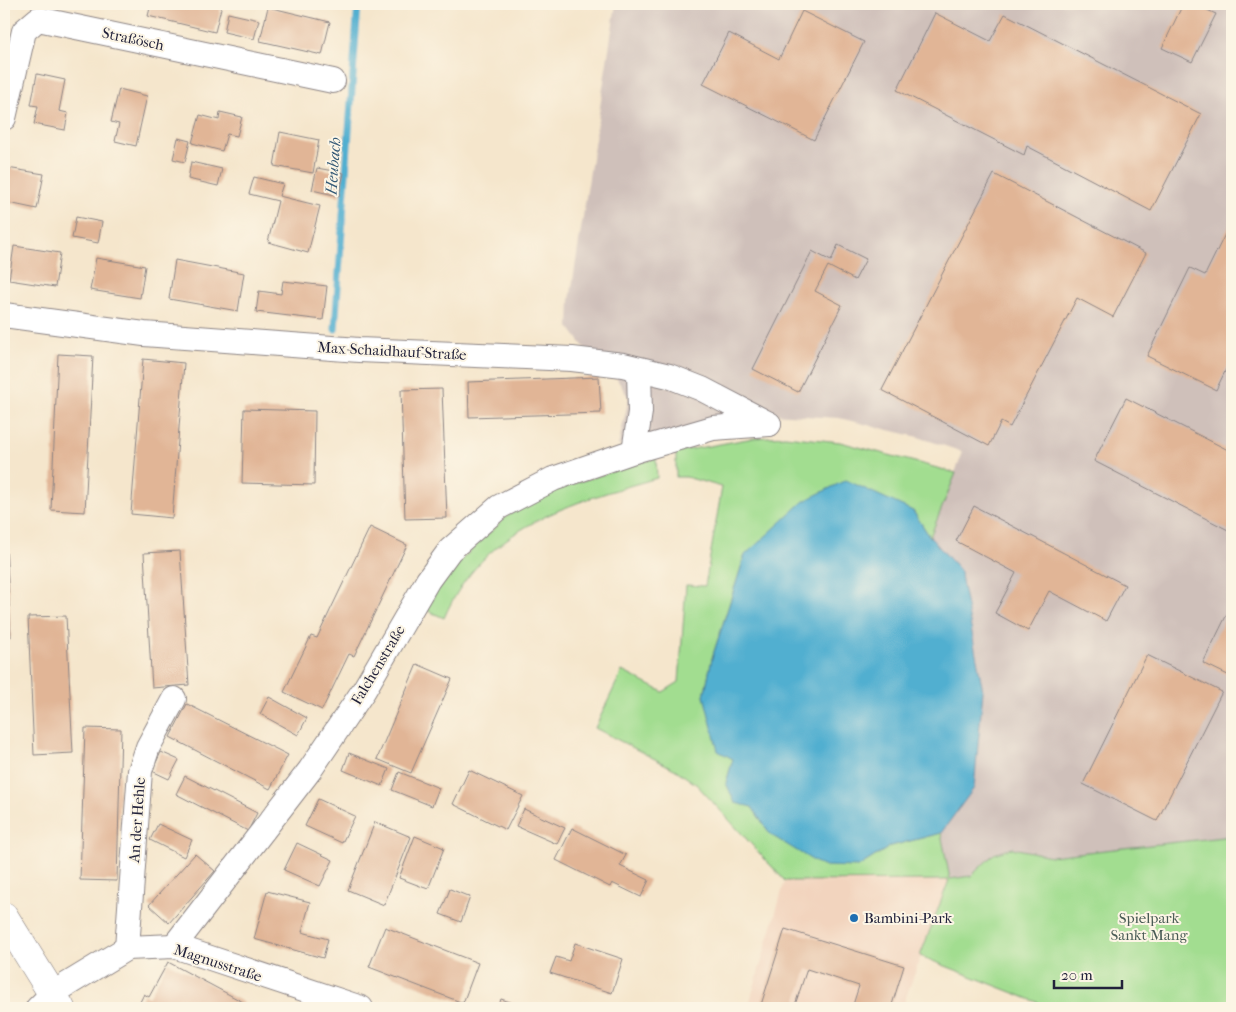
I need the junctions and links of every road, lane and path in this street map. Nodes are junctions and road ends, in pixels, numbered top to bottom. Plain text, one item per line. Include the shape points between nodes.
1 (333, 81) dead end
2 (4, 118) edge
3 (4, 315) edge
4 (639, 370) junction
5 (769, 424) joint
6 (634, 451) junction
7 (174, 699) dead end
8 (4, 916) edge
9 (174, 946) junction
10 (127, 948) junction
11 (51, 1003) edge
12 (361, 1008) edge

1 - 2 street, Straßösch via 38,19 24,31
3 - 4 street, Max-Schaidhauf-Straße via 144,334 359,350 572,359
4 - 5 street, Max-Schaidhauf-Straße via 669,376 702,389
4 - 6 street via 640,412
5 - 6 street, Falchenstraße via 713,428
6 - 9 street, Falchenstraße via 553,479 499,507 450,550 428,580 364,690 310,770
7 - 10 street, An der Hehle via 148,747 140,771
8 - 11 main road
9 - 10 street, Magnusstraße
9 - 12 street, Magnusstraße
10 - 11 street, Magnusstraße

